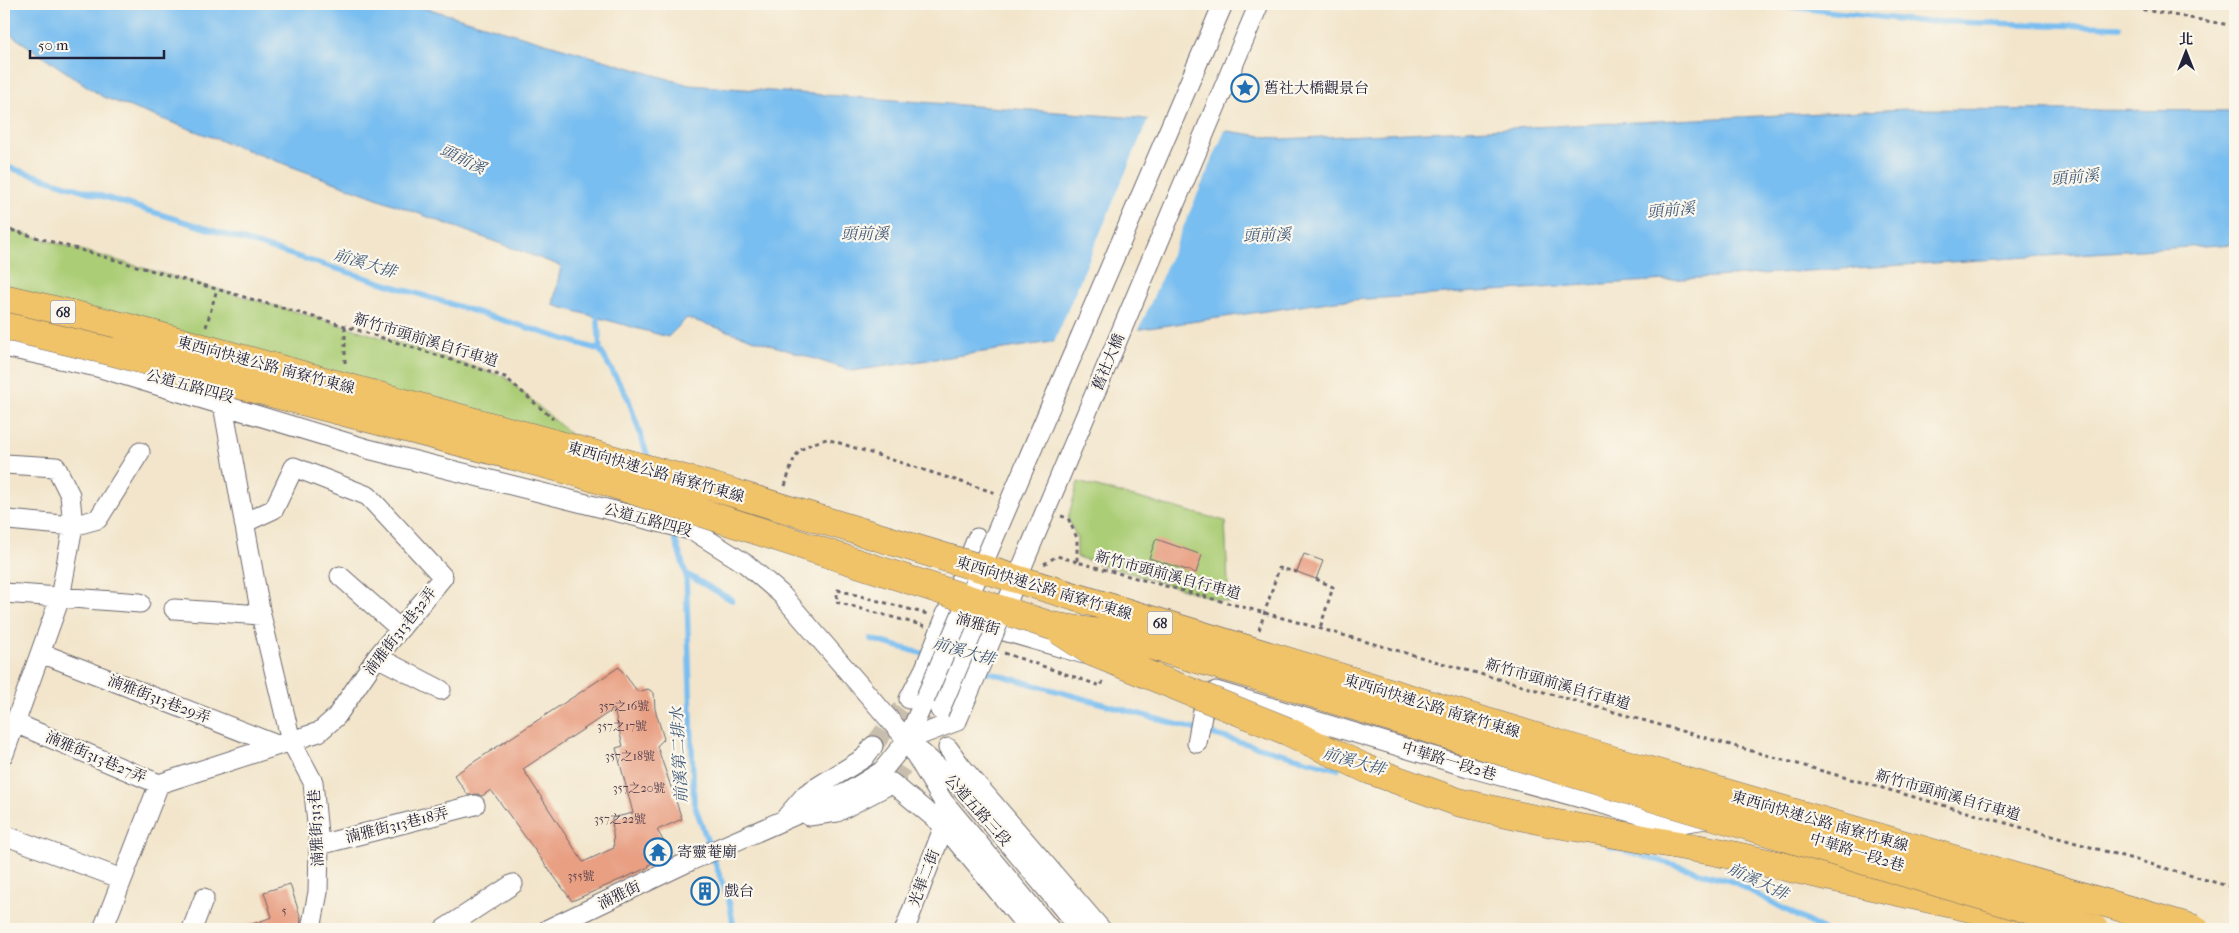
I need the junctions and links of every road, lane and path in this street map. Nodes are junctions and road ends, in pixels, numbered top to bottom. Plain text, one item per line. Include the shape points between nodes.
1 (1223, 4) edge
2 (1259, 4) edge
3 (2111, 4) edge
4 (2235, 26) edge
5 (4, 228) edge
6 (10, 230) junction
7 (4, 255) edge
8 (217, 289) junction
9 (4, 298) edge
10 (4, 326) edge
11 (345, 326) junction
12 (205, 332) dead end
13 (4, 340) edge
14 (4, 348) edge
15 (345, 373) dead end
16 (224, 400) junction
17 (556, 421) dead end
18 (140, 452) dead end
19 (4, 464) edge
20 (782, 494) dead end
21 (999, 494) dead end
22 (1059, 516) dead end
23 (8, 520) dead end
24 (244, 523) junction
25 (72, 526) junction
26 (977, 538) dead end
27 (1297, 572) dead end
28 (340, 576) dead end
29 (1316, 579) dead end
30 (4, 593) edge
31 (60, 598) junction
32 (140, 603) dead end
33 (174, 609) dead end
34 (1265, 613) junction
35 (937, 614) junction
36 (261, 615) junction
37 (978, 623) junction
38 (1052, 626) junction
39 (928, 627) dead end
40 (1320, 628) junction
41 (400, 629) junction
42 (1011, 633) joint
43 (41, 653) junction
44 (377, 657) junction
45 (1154, 673) junction
46 (441, 690) dead end
47 (917, 699) junction
48 (1262, 703) junction
49 (1204, 705) junction
50 (940, 710) tunnel mouth
51 (15, 723) junction
52 (907, 740) junction
53 (1197, 742) dead end
54 (284, 743) junction
55 (874, 746) tunnel mouth
56 (948, 748) dead end
57 (4, 754) edge
58 (159, 784) junction
59 (475, 805) dead end
60 (783, 820) junction
61 (944, 826) junction
62 (4, 835) edge
63 (319, 845) junction
64 (122, 880) junction
65 (513, 884) dead end
66 (2235, 888) edge
67 (1983, 890) junction
68 (204, 898) dead end
69 (2007, 916) junction
70 (569, 925) edge
71 (103, 929) edge
72 (192, 929) edge
73 (312, 929) edge
74 (444, 929) edge
75 (548, 929) edge
76 (905, 929) edge
77 (1029, 929) edge
78 (1050, 929) edge
79 (1080, 929) edge
80 (1101, 929) edge
81 (2055, 929) edge
82 (2080, 929) edge
83 (2094, 929) edge
84 (2195, 929) edge

1 - 47 street, bridge
2 - 52 street, 舊社大橋, bridge via 957,721
3 - 4 path
5 - 6 path, 新竹市頭前溪自行車道
6 - 7 path
6 - 8 path, 新竹市頭前溪自行車道
8 - 11 path, 新竹市頭前溪自行車道
8 - 12 path
9 - 84 highway, 東西向快速公路 南寮竹東線 / 68, bridge via 122,326 714,487 1592,754
10 - 38 highway, 東西向快速公路 南寮竹東線 / 68, bridge via 579,472
11 - 15 path
11 - 17 path, 新竹市頭前溪自行車道 via 505,377
13 - 16 street, 公道五路四段 via 101,362
14 - 16 street, 公道五路四段 via 97,367
16 - 24 street, 湳雅街313巷
16 - 52 street, 公道五路四段 via 350,432 368,449 694,531 746,564 781,594
18 - 25 street via 98,519
19 - 25 street via 56,468 70,495
20 - 21 path via 794,457 806,444 827,439
22 - 34 path, 新竹市頭前溪自行車道 via 1068,518 1077,538 1077,562
23 - 25 street
24 - 36 street, 湳雅街313巷
24 - 41 street, 湳雅街313巷32弄 via 274,509 294,467 368,496 443,576
25 - 31 street
26 - 35 street
27 - 34 path via 1279,568
28 - 41 street
29 - 40 path via 1333,587
30 - 31 street
31 - 32 street
31 - 43 street
33 - 36 street
34 - 40 path, 新竹市頭前溪自行車道
35 - 37 street, 湳雅街
35 - 39 path via 838,590 836,602
35 - 47 street
36 - 54 street, 湳雅街313巷
37 - 42 street, 湳雅街
37 - 50 street
38 - 69 highway, bridge via 1092,652 1287,731 1367,769 1458,802 1552,823 1718,852
38 - 83 highway, 東西向快速公路 南寮竹東線 / 68, bridge via 1114,635 1253,675
40 - 66 path, 新竹市頭前溪自行車道
41 - 44 street, 湳雅街313巷32弄
42 - 45 street, 中華路一段2巷
43 - 51 street
43 - 54 street, 湳雅街313巷29弄
44 - 46 street
44 - 54 street, 湳雅街313巷32弄 via 336,717 319,732
45 - 48 street, 中華路一段2巷
45 - 49 street, 中華路一段2巷
47 - 52 street
48 - 49 street, 中華路一段2巷
48 - 67 street, 中華路一段2巷 via 1468,767 1675,824 1731,815
49 - 53 street
51 - 57 street
51 - 58 street, 湳雅街313巷27弄
52 - 60 street via 882,771 848,792
52 - 78 street, 公道五路三段 via 943,801
52 - 79 street, 公道五路三段 via 962,788
54 - 58 street, 湳雅街313巷27弄
54 - 63 street, 湳雅街313巷 via 313,782
55 - 60 street via 864,758 806,794
56 - 80 street, 公道五路三段
58 - 64 street
59 - 63 street, 湳雅街313巷18弄
60 - 61 street via 837,812 892,783
60 - 70 street, 湳雅街 via 690,861
61 - 76 street, 光華二街
61 - 77 street
62 - 64 street
63 - 73 street, 湳雅街313巷 via 318,892
64 - 71 street
65 - 74 street
67 - 69 street
67 - 82 street, 中華路一段2巷 via 2062,913
68 - 72 street
69 - 81 street
70 - 75 street, 湳雅街

